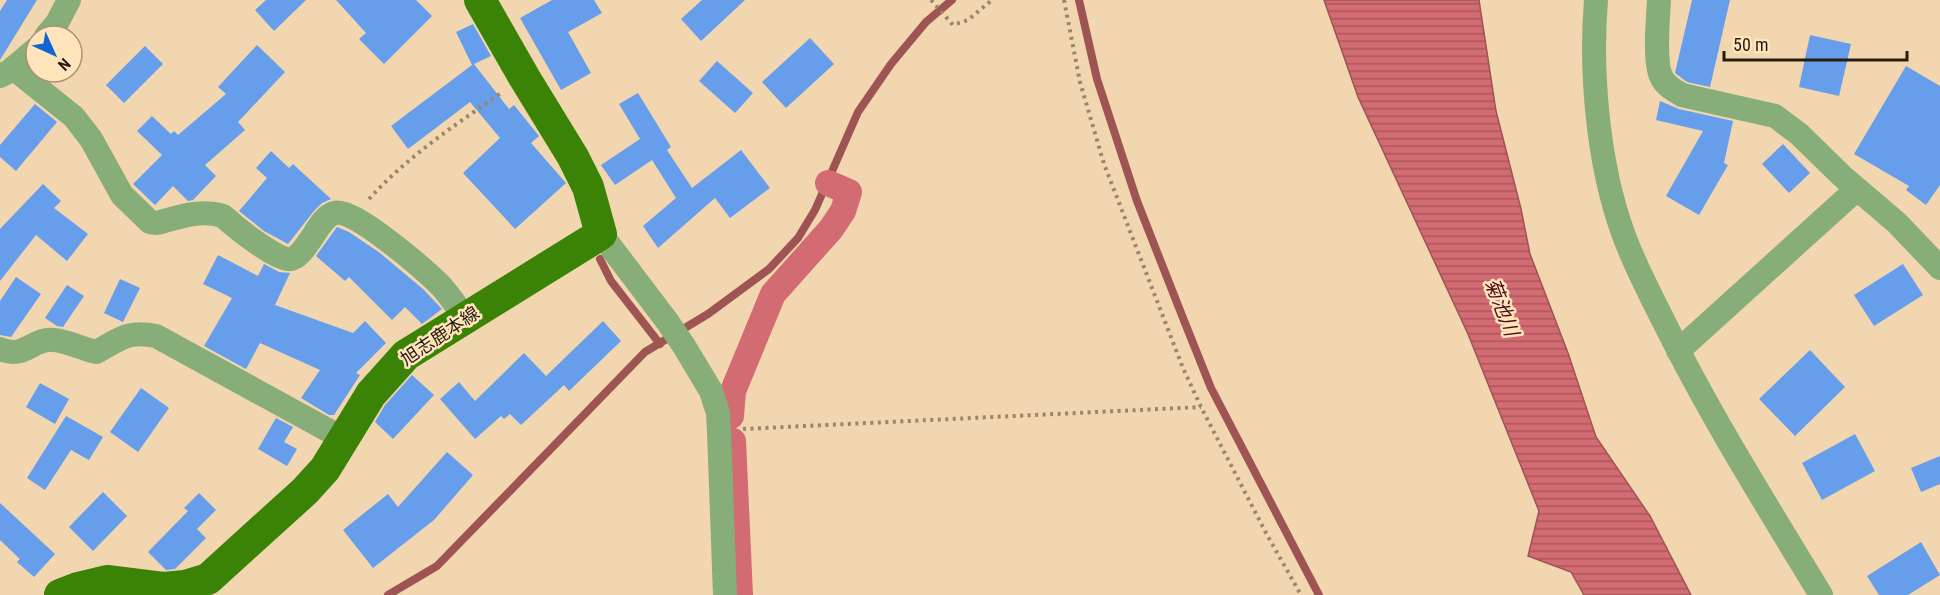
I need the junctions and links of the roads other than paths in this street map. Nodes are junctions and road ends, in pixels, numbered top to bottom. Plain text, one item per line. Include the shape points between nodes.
1 (69, 0) edge
2 (480, 0) edge
3 (1596, 0) edge
4 (1659, 0) edge
5 (56, 24) edge
6 (24, 58) edge
7 (6, 72) edge
8 (1857, 189) junction
9 (601, 234) junction
10 (1940, 268) edge
11 (466, 319) junction
12 (0, 349) edge
13 (1678, 351) junction
14 (344, 439) junction
15 (60, 595) edge
16 (725, 595) edge
17 (1821, 595) edge

1 - 5 street
2 - 9 main road via 573,157 588,187
3 - 13 street via 1596,100 1611,192 1623,232
4 - 8 street via 1658,62 1661,77 1670,88 1682,95 1774,116
6 - 7 street
7 - 11 street via 74,117 122,195 150,222 215,213 288,260 295,258 322,222 342,211 406,255 440,286
8 - 10 street
8 - 13 street
9 - 11 main road, 旭志鹿本線
9 - 16 street via 667,321 711,391 718,413
11 - 14 main road, 旭志鹿本線 via 406,355 370,394
12 - 14 street via 18,352 51,339 96,352 120,337 137,333 156,336
13 - 17 street
14 - 15 main road, 旭志鹿本線 via 305,491 208,579 163,588 107,581

